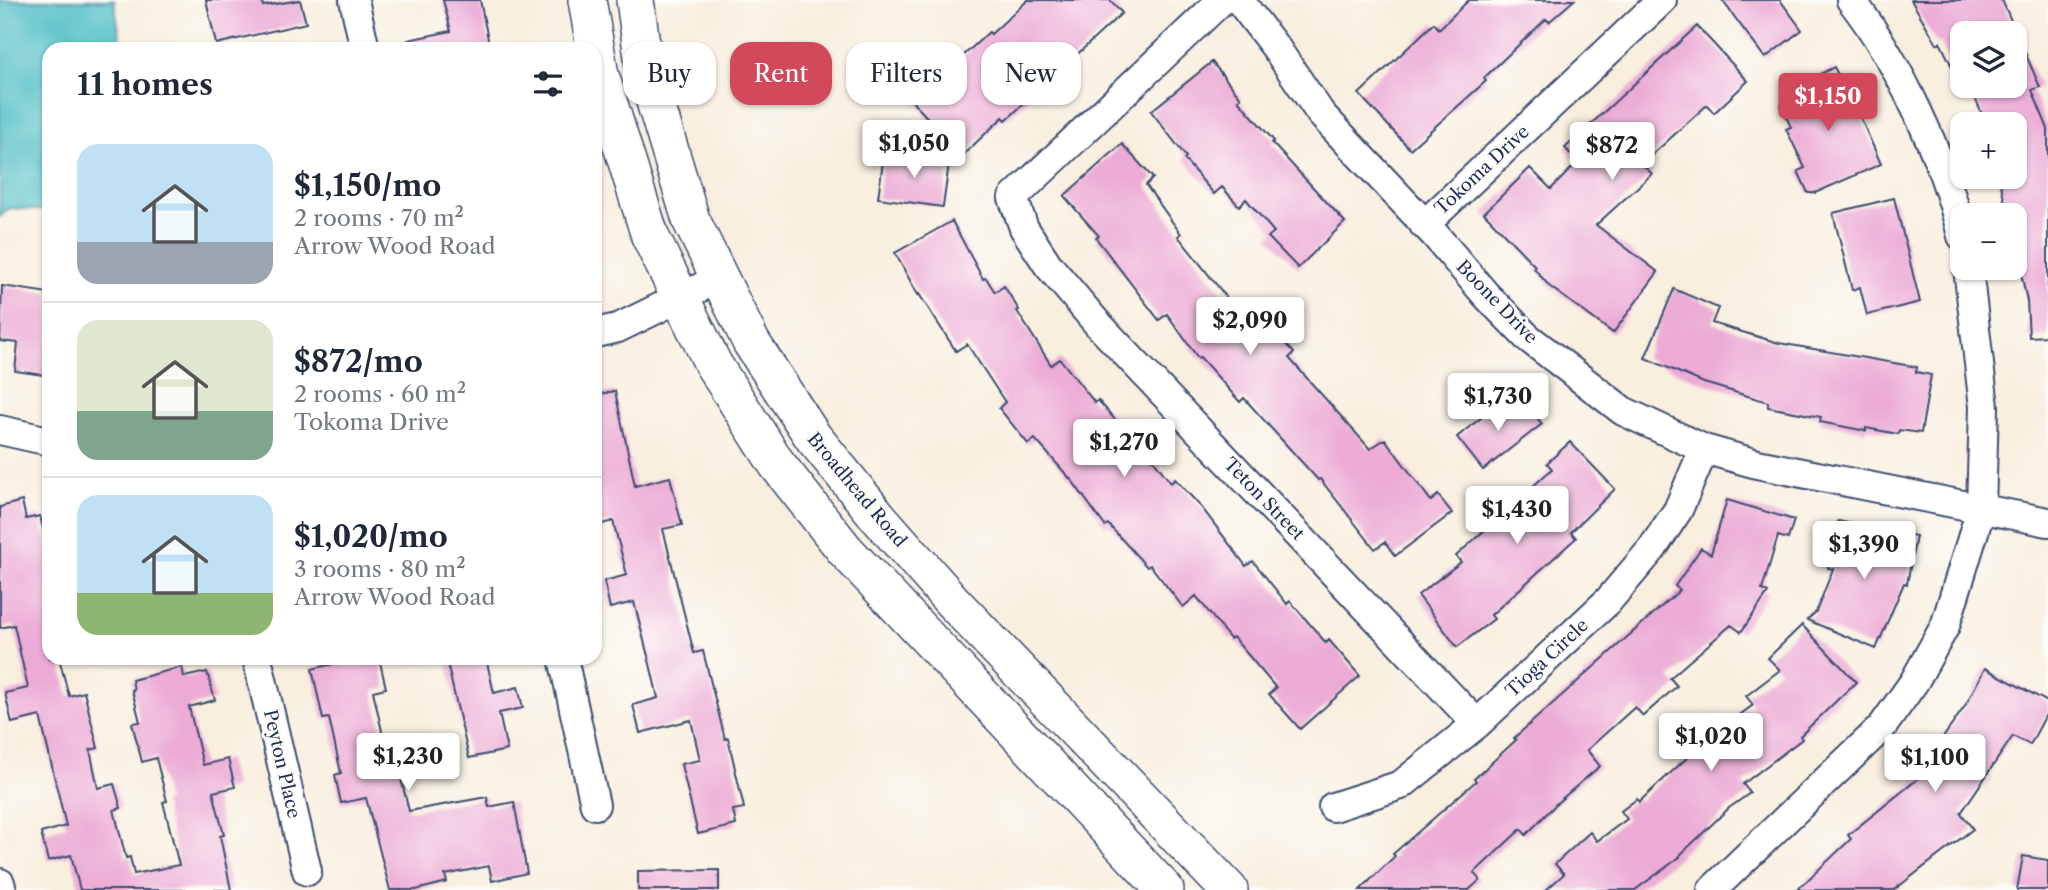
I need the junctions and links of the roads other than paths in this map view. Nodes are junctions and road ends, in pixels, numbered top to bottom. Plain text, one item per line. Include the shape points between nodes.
1 (354, 0) edge
2 (587, 0) edge
3 (635, 0) edge
4 (1222, 0) edge
5 (1239, 0) edge
6 (1662, 0) edge
7 (1851, 0) edge
8 (363, 42) edge
9 (595, 42) edge
10 (602, 78) edge
11 (1954, 203) edge
12 (1424, 225) junction
13 (720, 278) junction
14 (1969, 280) edge
15 (680, 297) junction
16 (602, 331) edge
17 (0, 430) edge
18 (42, 439) edge
19 (1704, 449) junction
20 (1980, 509) junction
21 (2048, 522) edge
22 (259, 665) edge
23 (565, 665) edge
24 (1477, 724) junction
25 (595, 806) dead end
26 (1333, 807) dead end
27 (307, 871) dead end
28 (0, 883) edge
29 (2, 890) edge
30 (1166, 890) edge
31 (1228, 890) edge
32 (1712, 890) edge

1 - 8 street
2 - 9 street
3 - 13 street, Broadhead Road via 643,65 691,220
4 - 24 street, Teton Street via 1013,198 1024,229 1048,265 1097,323
5 - 12 street, Boone Drive via 1321,114
6 - 12 street, Tokoma Drive
7 - 11 street via 1887,52
10 - 15 street via 650,236
12 - 19 street, Boone Drive via 1536,344 1623,411
13 - 15 street
13 - 31 street, Broadhead Road via 751,342 813,437 879,518 952,601
14 - 20 street via 1984,407
15 - 16 street
15 - 30 street via 713,364 777,464 845,550
17 - 18 street
19 - 20 street, Boone Drive
19 - 24 street, Tioga Circle via 1678,510 1652,549 1608,601
20 - 21 street, Boone Drive
20 - 32 street via 1945,626 1914,682 1882,727
22 - 27 street, Peyton Place
23 - 25 street
24 - 26 street, Tioga Circle via 1401,785
28 - 29 street

